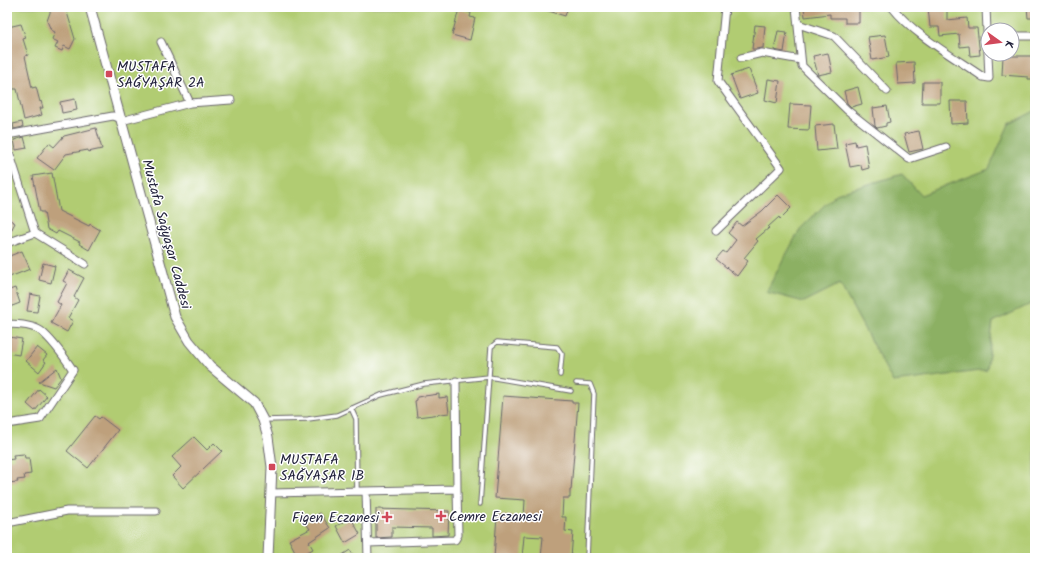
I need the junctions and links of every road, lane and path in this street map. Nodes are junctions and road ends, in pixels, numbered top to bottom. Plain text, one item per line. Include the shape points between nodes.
1 (90, 7) edge
2 (725, 7) edge
3 (796, 7) edge
4 (892, 7) edge
5 (986, 7) edge
6 (987, 22) edge
7 (798, 24) junction
8 (1020, 36) edge
9 (1035, 36) edge
10 (161, 42) dead end
11 (741, 58) dead end
12 (801, 60) junction
13 (989, 62) edge
14 (887, 92) dead end
15 (231, 100) dead end
16 (190, 103) junction
17 (121, 118) junction
18 (7, 135) edge
19 (7, 145) edge
20 (946, 147) dead end
21 (716, 231) dead end
22 (35, 233) junction
23 (7, 243) edge
24 (85, 264) dead end
25 (7, 324) edge
26 (560, 375) dead end
27 (489, 377) junction
28 (456, 381) junction
29 (576, 383) dead end
30 (571, 391) dead end
31 (351, 408) junction
32 (263, 420) junction
33 (7, 424) edge
34 (457, 489) junction
35 (366, 491) junction
36 (357, 492) junction
37 (271, 493) junction
38 (480, 504) dead end
39 (156, 511) dead end
40 (7, 523) edge
41 (368, 543) junction
42 (268, 558) edge
43 (368, 558) edge
44 (587, 558) edge

1 - 17 street, Mustafa Sağyaşar Caddesi
2 - 21 street via 718,81 781,168
3 - 7 street
4 - 13 street via 919,33 983,77 989,78
5 - 6 street
7 - 12 street
7 - 14 street via 834,36
8 - 9 street
10 - 16 street
11 - 12 street via 762,53
12 - 20 street via 802,66 847,110 909,159
15 - 16 street
16 - 17 street via 125,120
17 - 18 street via 113,116
17 - 32 street, Mustafa Sağyaşar Caddesi via 175,317 189,341 216,371 254,404
19 - 22 street
22 - 23 street
22 - 24 street
25 - 33 street via 30,326 40,331 62,353 73,370 40,419
26 - 27 lane via 562,354 557,347 497,342 491,347
27 - 28 lane
27 - 30 lane
27 - 38 lane
28 - 31 lane via 424,384 381,395
28 - 34 street
29 - 44 lane via 590,384 594,394
31 - 32 lane via 338,415
31 - 36 lane via 356,419
32 - 37 street, Mustafa Sağyaşar Caddesi via 272,467
34 - 35 street
34 - 41 street via 458,535 455,540
35 - 36 street
35 - 41 street
36 - 37 street
37 - 42 street, Mustafa Sağyaşar Caddesi
39 - 40 street via 67,511
41 - 43 street

